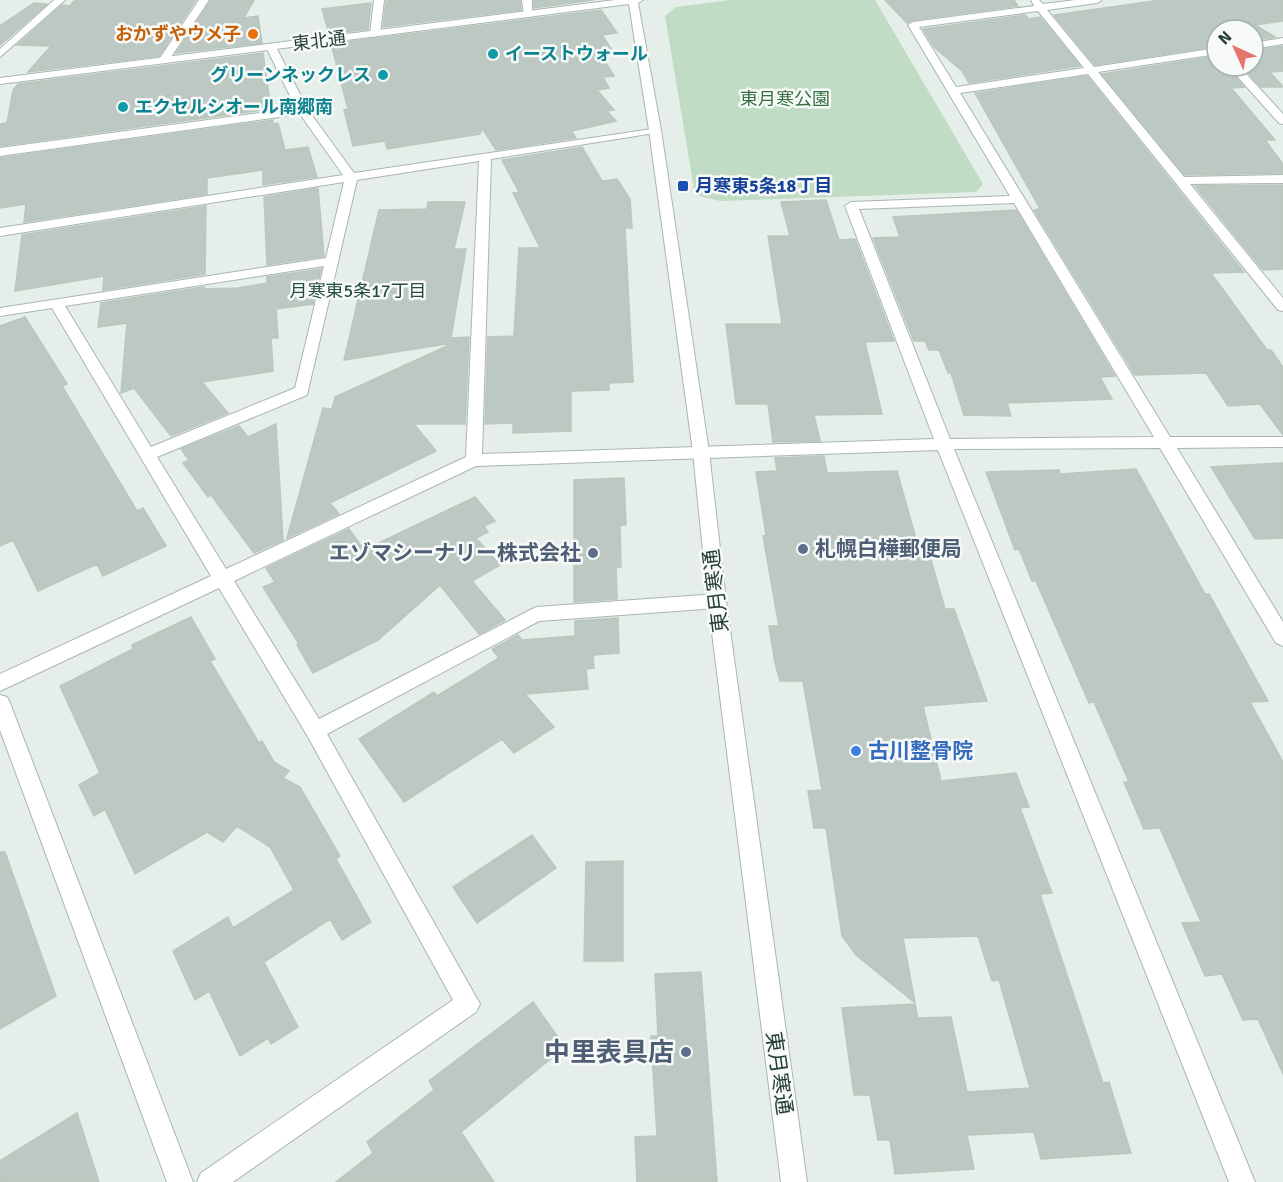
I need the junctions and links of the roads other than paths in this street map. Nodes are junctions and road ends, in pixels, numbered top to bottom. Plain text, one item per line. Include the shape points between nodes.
1 (60, 0) edge
2 (204, 0) edge
3 (379, 0) edge
4 (527, 0) edge
5 (638, 0) edge
6 (1097, 0) edge
7 (633, 1) edge
8 (1037, 4) edge
9 (529, 15) junction
10 (375, 34) junction
11 (1283, 41) edge
12 (1265, 44) edge
13 (271, 47) junction
14 (1205, 53) edge
15 (0, 54) edge
16 (162, 61) junction
17 (1093, 71) junction
18 (1244, 78) edge
19 (0, 81) edge
20 (953, 92) junction
21 (303, 110) junction
22 (1283, 121) edge
23 (655, 130) junction
24 (0, 152) edge
25 (485, 156) junction
26 (351, 178) junction
27 (1283, 179) edge
28 (1180, 181) junction
29 (1016, 199) junction
30 (0, 232) edge
31 (330, 261) junction
32 (55, 302) junction
33 (1283, 307) edge
34 (0, 312) edge
35 (1283, 442) edge
36 (1165, 443) junction
37 (944, 444) junction
38 (701, 453) junction
39 (148, 454) junction
40 (474, 460) junction
41 (223, 576) junction
42 (717, 601) junction
43 (1283, 638) edge
44 (0, 683) edge
45 (0, 704) edge
46 (315, 730) junction
47 (180, 1182) edge
48 (210, 1182) edge
49 (794, 1182) edge
50 (1242, 1182) edge

1 - 15 street
2 - 16 street
3 - 10 street
4 - 9 street
5 - 7 street, 東北通
6 - 8 street
7 - 9 street, 東北通
7 - 23 street, 東月寒通
8 - 17 street
8 - 20 street via 913,26
9 - 10 street, 東北通
10 - 13 street, 東北通
11 - 12 street
13 - 16 street, 東北通
13 - 21 street
14 - 17 street
16 - 19 street, 東北通
17 - 20 street
17 - 28 street
18 - 22 street
20 - 29 street
21 - 24 street
21 - 26 street
23 - 25 street
23 - 38 street, 東月寒通
25 - 26 street
25 - 40 street
26 - 30 street
26 - 31 street
27 - 28 street
28 - 33 street
29 - 36 street
29 - 37 street via 851,206
31 - 32 street
31 - 39 street via 302,391
32 - 34 street
32 - 39 street
35 - 36 street
36 - 37 street
36 - 43 street
37 - 38 street
37 - 50 street
38 - 40 street
38 - 42 street, 東月寒通
39 - 41 street
40 - 41 street
41 - 44 street
41 - 46 street
42 - 46 street via 536,614
42 - 49 street, 東月寒通
45 - 47 street
46 - 48 street via 468,1004

